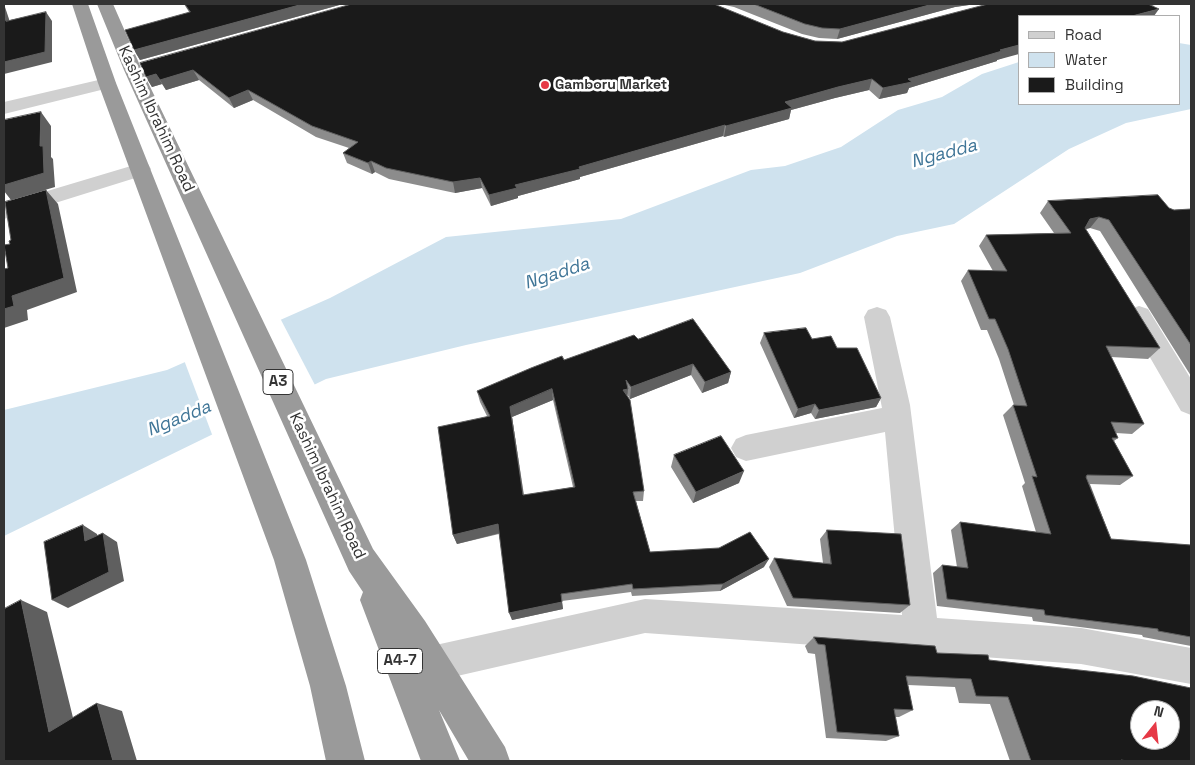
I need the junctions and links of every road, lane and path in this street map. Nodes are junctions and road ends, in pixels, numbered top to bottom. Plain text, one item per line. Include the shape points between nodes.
1 (80, 4) edge
2 (104, 4) edge
3 (107, 83) junction
4 (4, 108) edge
5 (141, 169) junction
6 (4, 212) edge
7 (1126, 296) edge
8 (877, 317) dead end
9 (1191, 403) edge
10 (897, 416) junction
11 (746, 448) dead end
12 (354, 545) junction
13 (922, 634) junction
14 (431, 664) junction
15 (1191, 666) edge
16 (346, 761) edge
17 (440, 761) edge
18 (491, 761) edge

1 - 3 highway, Kashim Ibrahim Road
2 - 12 highway, Kashim Ibrahim Road / A3 via 142,68 209,235
3 - 4 street
3 - 5 highway, Kashim Ibrahim Road
5 - 6 street
5 - 16 highway, Kashim Ibrahim Road via 290,560 328,686
7 - 9 street
8 - 10 street
10 - 11 street
10 - 13 street
12 - 14 highway, Kashim Ibrahim Road / A3
12 - 17 highway, A4-7
13 - 14 street via 645,616
13 - 15 street via 1081,646
14 - 18 highway, Kashim Ibrahim Road / A3

